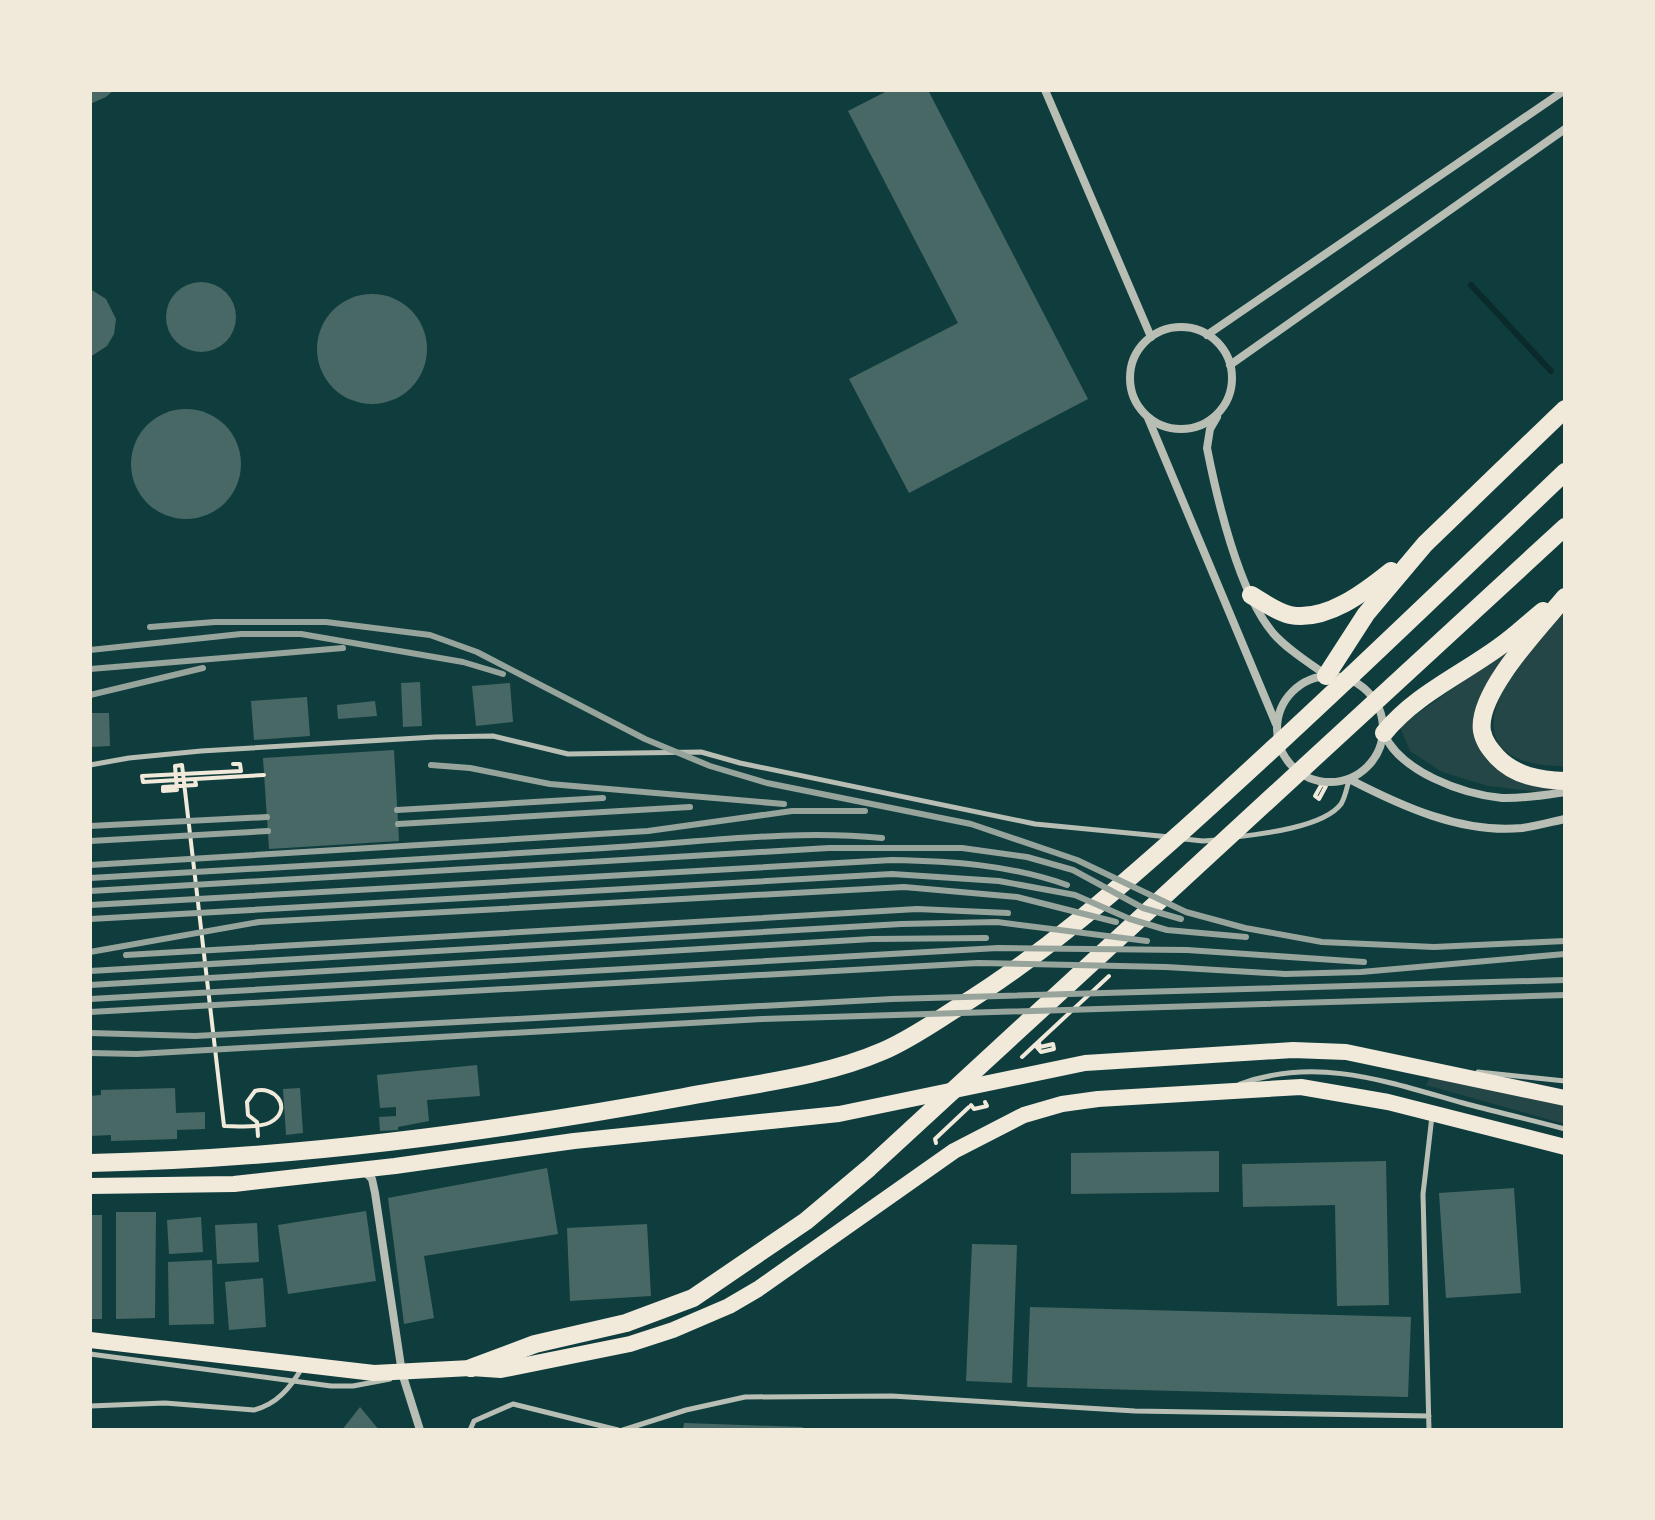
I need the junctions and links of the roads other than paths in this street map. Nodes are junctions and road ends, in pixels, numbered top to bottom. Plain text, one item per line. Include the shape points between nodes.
1 (1045, 90) edge
2 (1565, 90) edge
3 (1565, 129) edge
4 (1207, 335) junction
5 (1151, 337) junction
6 (1230, 365) junction
7 (1223, 407) junction
8 (1565, 409) edge
9 (1148, 418) junction
10 (1565, 472) edge
11 (1565, 527) edge
12 (1425, 544) junction
13 (1565, 589) edge
14 (1251, 595) junction
15 (1565, 597) edge
16 (1326, 676) junction
17 (1277, 725) junction
18 (1384, 733) junction
19 (90, 765) edge
20 (1349, 779) junction
21 (1565, 781) edge
22 (1565, 792) edge
23 (1565, 819) edge
24 (1432, 1068) junction
25 (1565, 1081) edge
26 (1220, 1091) junction
27 (1565, 1098) edge
28 (1432, 1112) junction
29 (1565, 1129) edge
30 (1565, 1147) edge
31 (90, 1163) edge
32 (362, 1169) junction
33 (90, 1186) edge
34 (90, 1340) edge
35 (90, 1354) edge
36 (303, 1365) junction
37 (471, 1368) junction
38 (402, 1373) junction
39 (294, 1382) junction
40 (90, 1406) edge
41 (1429, 1416) junction
42 (420, 1430) edge
43 (470, 1430) edge
44 (621, 1430) edge
45 (1429, 1430) edge

1 - 5 street
2 - 4 street
3 - 6 street
4 - 5 street via 1179,327
4 - 6 street
5 - 9 street via 1132,361 1130,377 1131,392
6 - 7 street via 1232,380
7 - 9 street via 1196,427 1171,428
7 - 14 street via 1210,429 1207,448
8 - 12 highway
9 - 17 street
10 - 31 highway via 1232,787 1072,928 1003,980 884,1050 804,1076 392,1143 238,1158
11 - 37 highway via 806,1221 693,1298
12 - 14 highway via 1347,603 1312,615 1290,615
12 - 16 highway via 1366,614
13 - 18 highway via 1501,646 1417,699
14 - 16 street via 1271,631
15 - 21 highway via 1494,688 1481,729 1501,761 1524,775
16 - 17 street via 1287,697
16 - 18 street via 1361,685 1382,714
17 - 20 street via 1285,759 1298,772 1322,783
18 - 20 street via 1373,761
18 - 22 street via 1404,760 1465,790 1502,798
19 - 20 lane via 201,751 493,736 568,754 701,752 1035,824 1203,841 1274,833 1324,817 1341,804
20 - 23 street via 1452,822 1522,828
24 - 25 lane
24 - 27 highway
24 - 32 highway via 1346,1052 1293,1050 1085,1063 839,1114
26 - 28 highway via 1301,1087
26 - 29 lane via 1276,1073 1321,1070
26 - 37 highway via 1098,1099 1024,1115 954,1151 729,1306 630,1344 501,1370
28 - 30 highway
28 - 41 lane via 1423,1194
32 - 33 highway via 234,1184
32 - 38 street via 372,1179 375,1193
34 - 36 highway
35 - 39 lane
36 - 38 highway
36 - 39 lane
37 - 38 highway
38 - 39 lane via 353,1386
38 - 42 street
39 - 40 lane via 273,1402 254,1410 165,1403
41 - 44 lane via 1135,1411 892,1396 745,1397
41 - 45 lane
43 - 44 lane via 474,1421 513,1404

